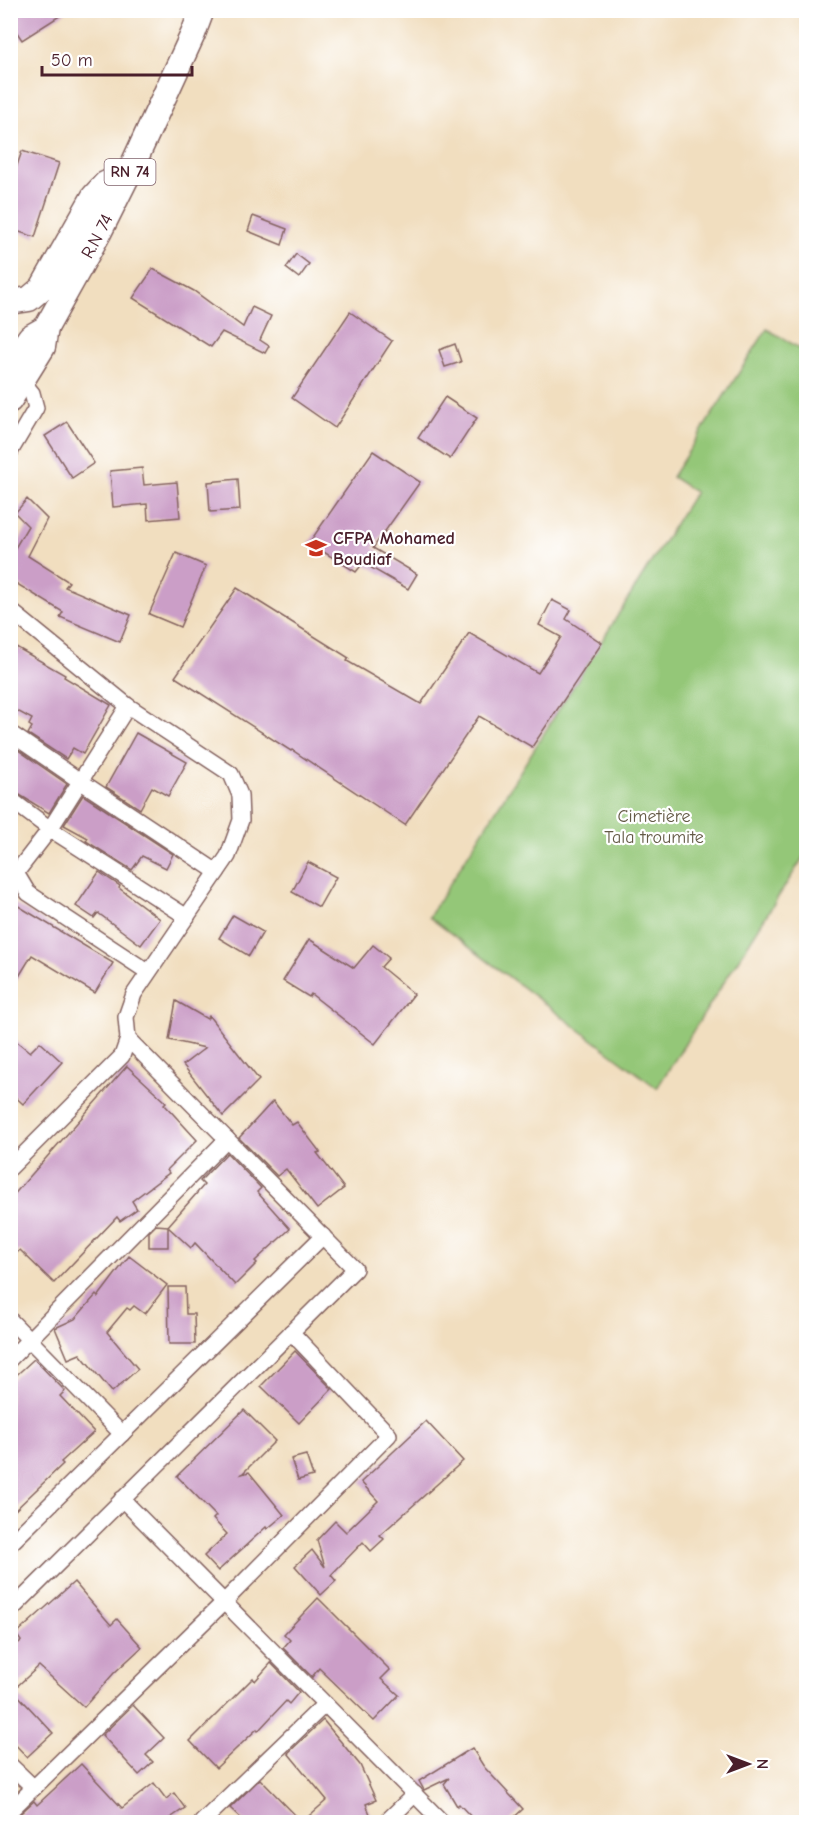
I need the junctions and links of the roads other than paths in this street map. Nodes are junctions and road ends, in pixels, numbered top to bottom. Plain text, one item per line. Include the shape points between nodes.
1 (202, 10) edge
2 (129, 173) junction
3 (10, 302) edge
4 (14, 382) edge
5 (10, 452) edge
6 (10, 610) edge
7 (128, 706) junction
8 (10, 733) edge
9 (80, 782) junction
10 (10, 799) edge
11 (50, 829) junction
12 (13, 871) edge
13 (217, 873) junction
14 (187, 917) junction
15 (148, 972) junction
16 (128, 1039) junction
17 (227, 1139) junction
18 (10, 1168) edge
19 (323, 1236) junction
20 (10, 1320) edge
21 (291, 1332) junction
22 (29, 1340) junction
23 (10, 1359) edge
24 (122, 1434) junction
25 (122, 1499) junction
26 (10, 1544) edge
27 (224, 1602) junction
28 (10, 1611) edge
29 (325, 1704) junction
30 (10, 1765) edge
31 (34, 1788) junction
32 (415, 1794) junction
33 (10, 1811) edge
34 (202, 1822) edge
35 (386, 1822) edge
36 (442, 1822) edge

1 - 2 main road, R.N 74 / RN 74
2 - 3 main road via 105,184 94,196 42,288 29,299
2 - 4 main road, R.N 74 / RN 74 via 46,328 43,346
4 - 5 street via 32,393 36,408
6 - 7 street
7 - 9 street
7 - 13 street via 231,774 240,795 241,820 228,856
8 - 9 street
9 - 11 street
9 - 13 street
10 - 11 street
11 - 12 street
11 - 14 street
12 - 15 street via 28,893
13 - 14 street
14 - 15 street
15 - 16 street via 126,1017
16 - 17 street
16 - 18 street via 122,1056
17 - 19 street
17 - 22 street
19 - 21 street via 356,1269
19 - 24 street
20 - 22 street
21 - 25 street
21 - 27 street via 388,1436
22 - 23 street
22 - 24 street
24 - 26 street
25 - 27 street
25 - 28 street
27 - 29 street
27 - 31 street
29 - 32 street
29 - 34 street
30 - 31 street
31 - 33 street
32 - 35 street
32 - 36 street

